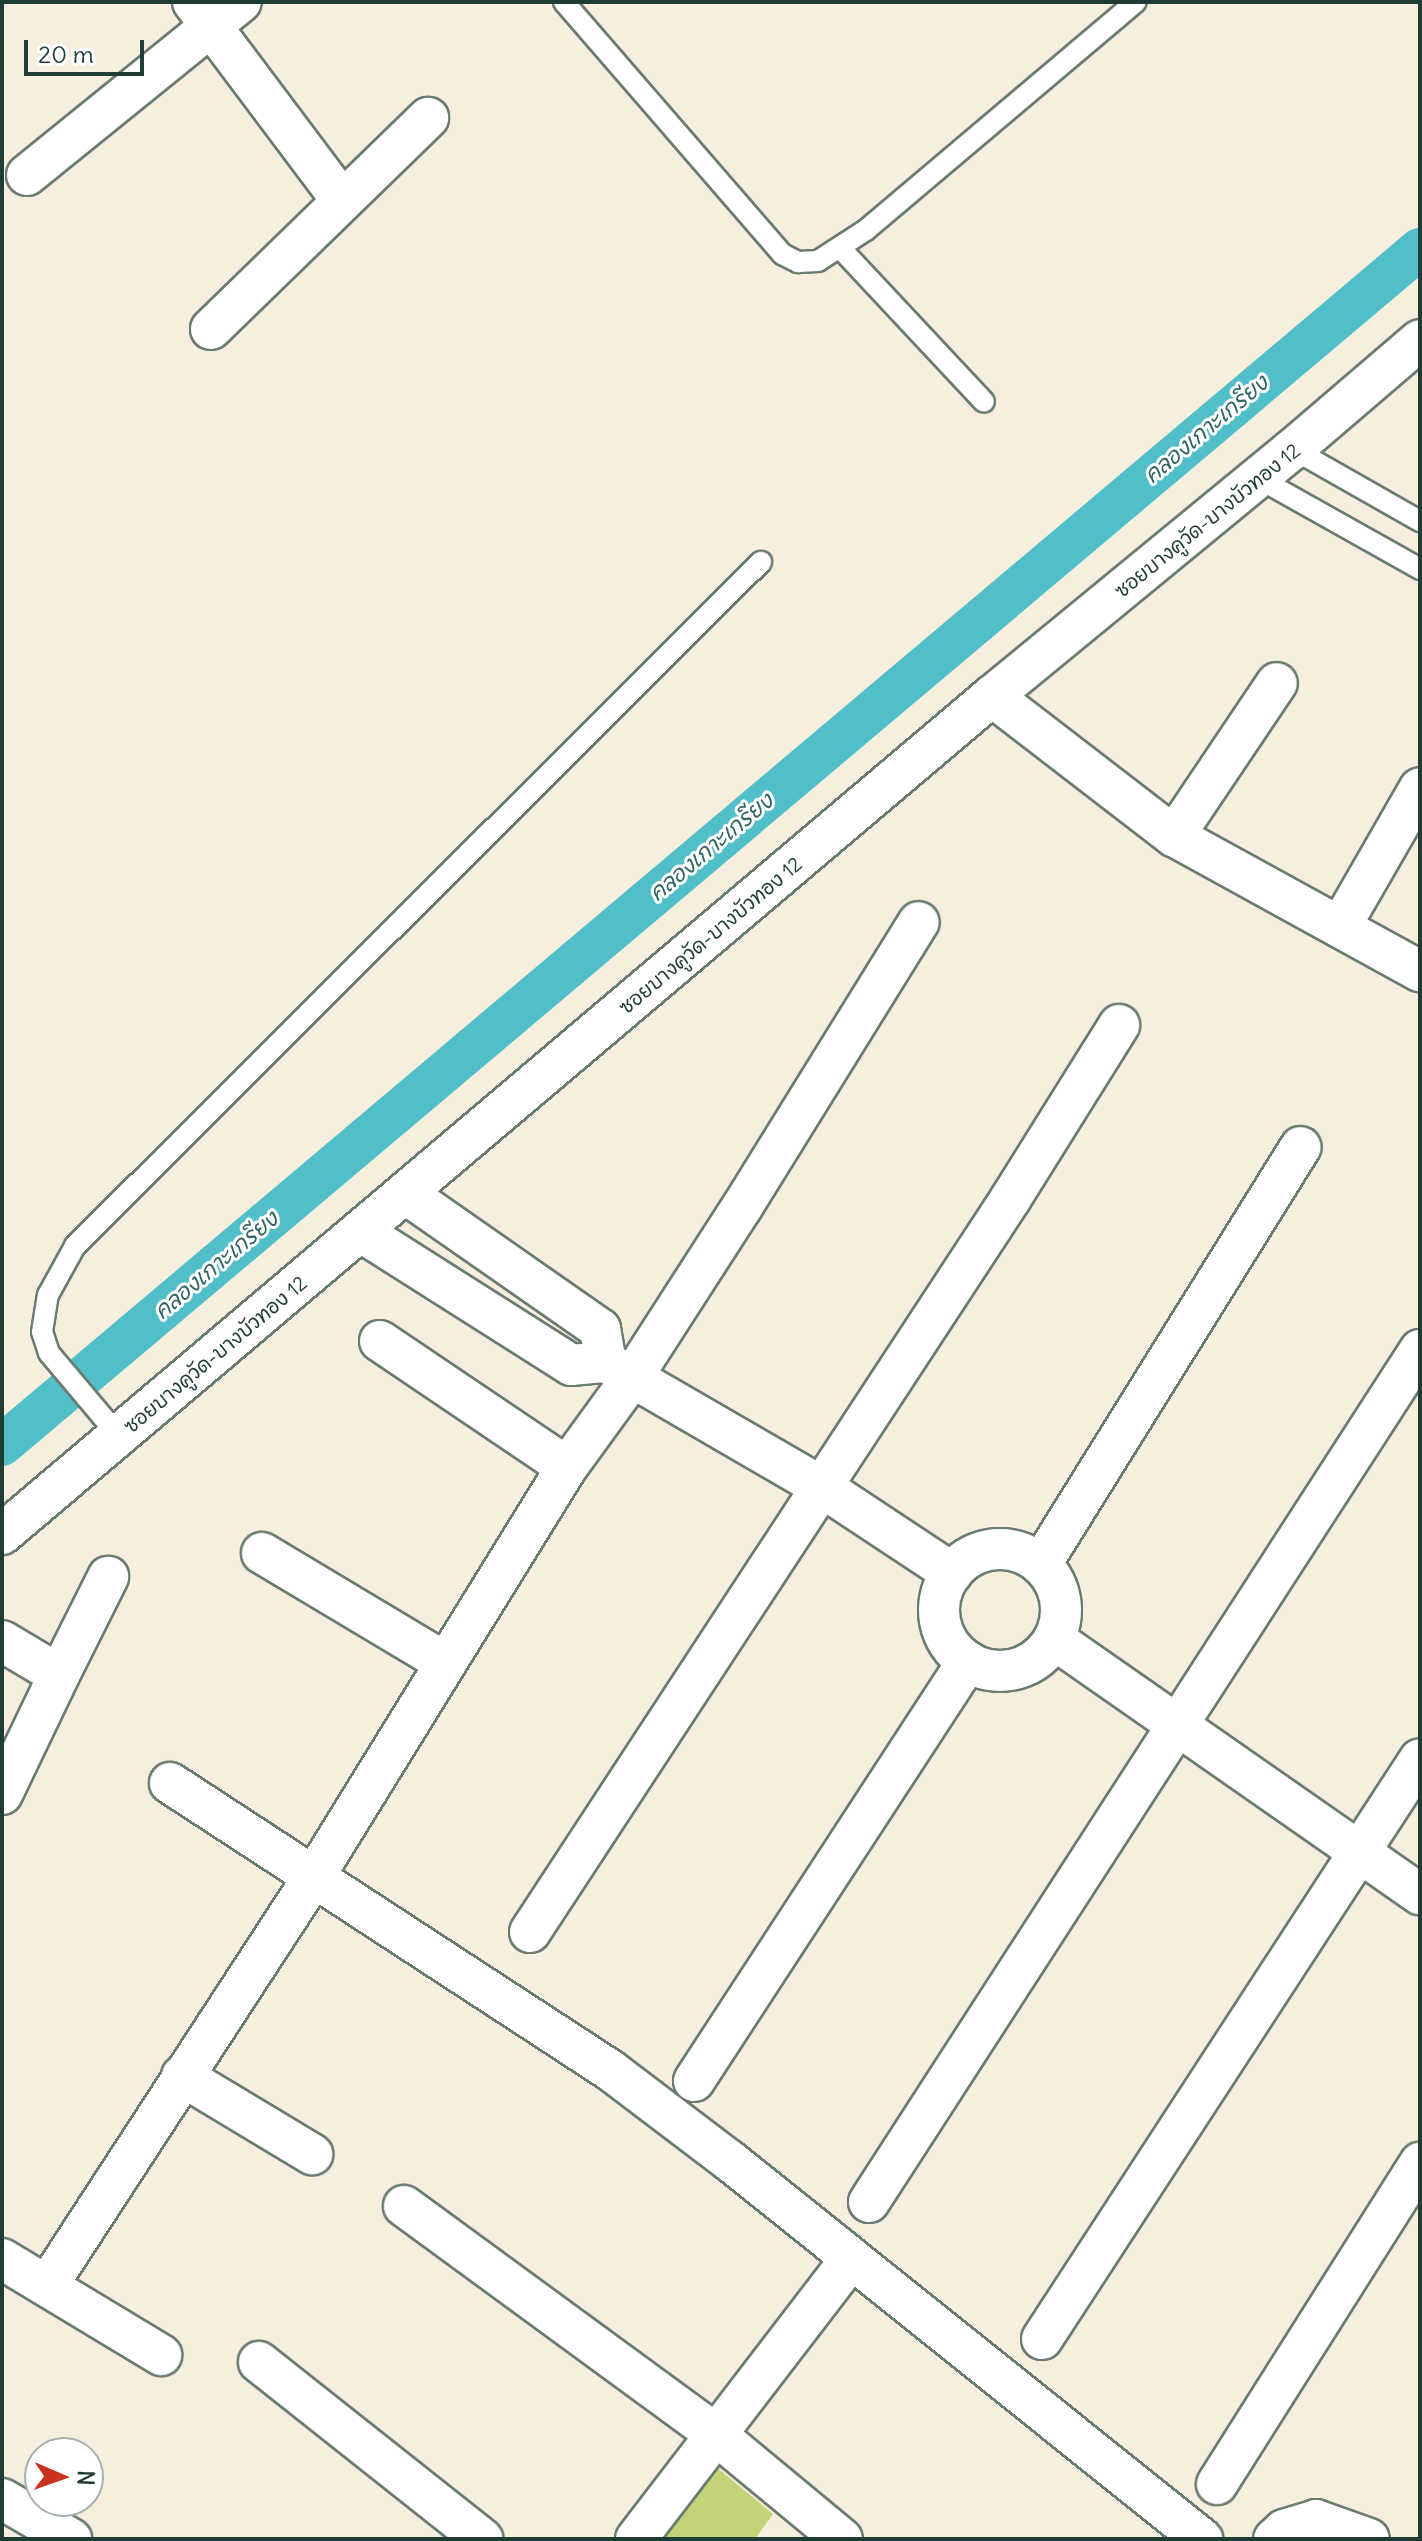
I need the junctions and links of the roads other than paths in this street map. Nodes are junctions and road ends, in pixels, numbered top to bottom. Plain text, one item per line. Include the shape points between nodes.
1 (564, 2) edge
2 (1136, 2) edge
3 (215, 9) edge
4 (428, 118) dead end
5 (27, 175) dead end
6 (341, 199) junction
7 (841, 249) junction
8 (211, 329) dead end
9 (1420, 340) edge
10 (984, 402) dead end
11 (1293, 449) junction
12 (1258, 478) junction
13 (1420, 521) edge
14 (761, 562) dead end
15 (1420, 569) edge
16 (1277, 683) dead end
17 (992, 696) junction
18 (1420, 788) edge
19 (1174, 836) junction
20 (919, 922) dead end
21 (1340, 927) junction
22 (1420, 971) edge
23 (1119, 1025) dead end
24 (1301, 1147) dead end
25 (405, 1193) junction
26 (360, 1231) junction
27 (380, 1341) dead end
28 (1420, 1350) edge
29 (618, 1370) junction
30 (110, 1424) junction
31 (567, 1467) junction
32 (822, 1487) junction
33 (2, 1534) edge
34 (262, 1553) dead end
35 (1041, 1564) junction
36 (952, 1573) junction
37 (108, 1577) dead end
38 (1054, 1639) junction
39 (2, 1641) edge
40 (968, 1661) junction
41 (446, 1663) junction
42 (59, 1675) junction
43 (1178, 1725) junction
44 (1420, 1759) edge
45 (170, 1783) dead end
46 (2, 1794) edge
47 (1362, 1851) junction
48 (315, 1875) junction
49 (1420, 1894) edge
50 (530, 1932) dead end
51 (182, 2076) junction
52 (694, 2081) dead end
53 (312, 2154) dead end
54 (1420, 2163) edge
55 (869, 2202) dead end
56 (404, 2206) dead end
57 (2, 2259) edge
58 (850, 2260) junction
59 (47, 2286) junction
60 (1042, 2339) dead end
61 (161, 2355) dead end
62 (259, 2362) dead end
63 (714, 2433) junction
64 (1217, 2484) dead end
65 (2, 2499) edge
66 (831, 2536) edge
67 (71, 2539) edge
68 (482, 2539) edge
69 (636, 2539) edge
70 (1202, 2539) edge
71 (1274, 2539) edge
72 (1369, 2539) edge

1 - 7 lane via 782,254 798,262 818,261
2 - 7 lane
3 - 5 street
3 - 6 street
4 - 6 street
6 - 8 street
7 - 10 lane
9 - 11 street, ซอยบางคูวัด-บางบัวทอง 12
11 - 12 street, ซอยบางคูวัด-บางบัวทอง 12
11 - 13 lane
12 - 15 lane
12 - 17 street, ซอยบางคูวัด-บางบัวทอง 12
14 - 30 lane via 75,1246 48,1295 42,1332 49,1353
16 - 19 street
17 - 19 street
17 - 25 street, ซอยบางคูวัด-บางบัวทอง 12
18 - 21 street
19 - 21 street
20 - 29 street
21 - 22 street
23 - 32 street
24 - 35 street
25 - 26 street, ซอยบางคูวัด-บางบัวทอง 12
25 - 29 street via 600,1329
26 - 29 street via 571,1365
26 - 30 street, ซอยบางคูวัด-บางบัวทอง 12
27 - 31 street
28 - 43 street
29 - 31 street
29 - 32 street
30 - 33 street, ซอยบางคูวัด-บางบัวทอง 12
31 - 41 street
32 - 36 street
32 - 50 street
34 - 41 street
35 - 36 street via 1024,1553 984,1551
35 - 38 street via 1060,1599
36 - 40 street via 942,1591 943,1631
37 - 42 street
38 - 40 street via 1025,1666 1006,1671
38 - 43 street
39 - 42 street
40 - 52 street
41 - 48 street
42 - 46 street
43 - 47 street
43 - 55 street
44 - 47 street
45 - 48 street
47 - 49 street
47 - 60 street
48 - 51 street
48 - 58 street via 610,2070
51 - 53 street
51 - 59 street
54 - 64 street
56 - 63 street
57 - 59 street
58 - 63 street
58 - 70 street
59 - 61 street
62 - 68 street
63 - 66 street
63 - 69 street
65 - 67 street
71 - 72 street via 1284,2530 1316,2520

